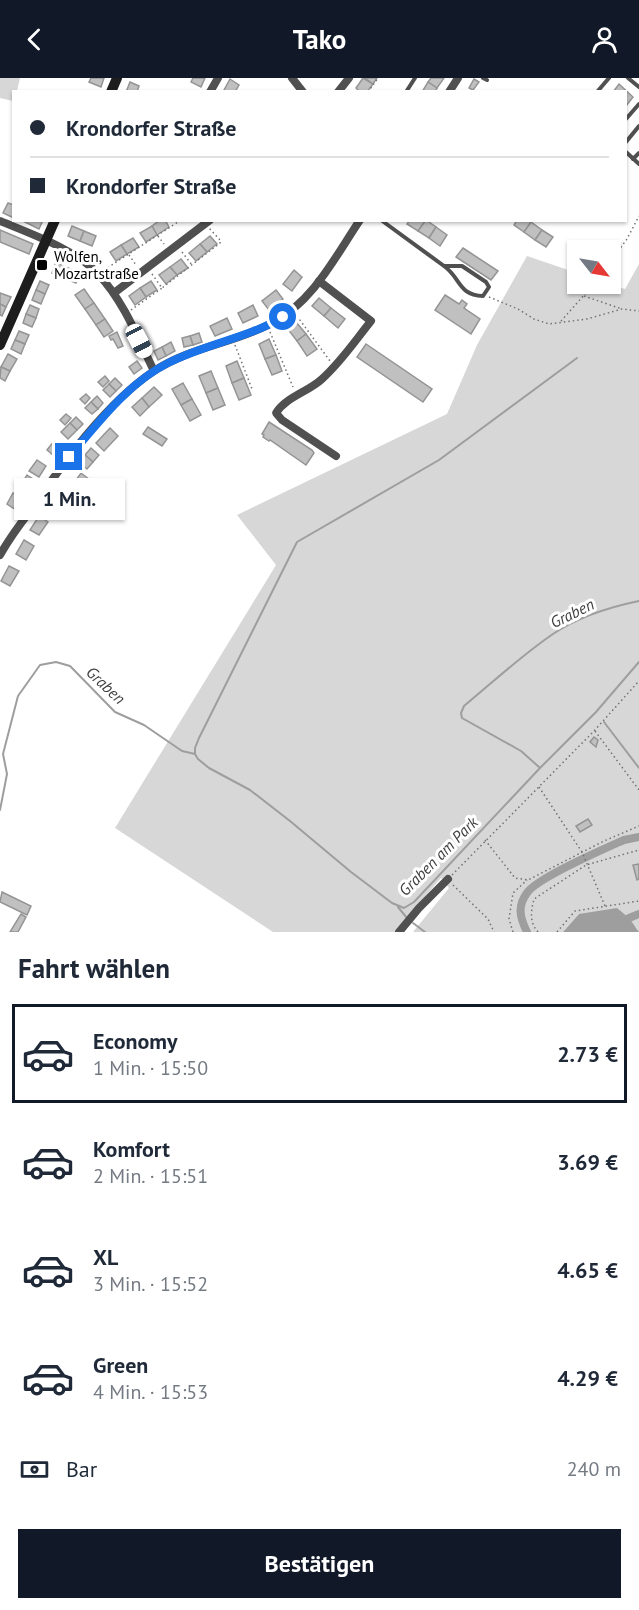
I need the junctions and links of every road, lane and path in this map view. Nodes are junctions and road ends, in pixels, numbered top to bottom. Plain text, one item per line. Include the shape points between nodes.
1 (292, 78) edge
2 (609, 78) edge
3 (628, 78) edge
4 (639, 87) edge
5 (301, 90) edge
6 (599, 90) edge
7 (639, 104) edge
8 (627, 118) edge
9 (639, 126) edge
10 (627, 141) edge
11 (627, 153) edge
12 (639, 153) edge
13 (633, 159) junction
14 (639, 164) edge
15 (639, 216) edge
16 (0, 221) edge
17 (54, 222) edge
18 (179, 222) edge
19 (359, 222) edge
20 (384, 222) edge
21 (208, 223) edge
22 (158, 236) junction
23 (46, 240) junction
24 (177, 247) junction
25 (621, 247) edge
26 (170, 252) junction
27 (129, 255) junction
28 (192, 266) junction
29 (444, 266) junction
30 (145, 270) junction
31 (99, 274) junction
32 (319, 281) junction
33 (162, 288) junction
34 (114, 293) junction
35 (483, 296) junction
36 (583, 296) joint
37 (622, 309) junction
38 (639, 311) edge
39 (125, 314) junction
40 (297, 316) dead end
41 (560, 322) junction
42 (270, 332) dead end
43 (232, 338) junction
44 (0, 345) edge
45 (335, 367) junction
46 (154, 371) junction
47 (252, 388) dead end
48 (297, 396) junction
49 (336, 456) dead end
50 (0, 555) edge
51 (639, 681) edge
52 (594, 731) junction
53 (538, 786) junction
54 (639, 790) edge
55 (639, 826) edge
56 (486, 840) junction
57 (639, 850) edge
58 (582, 852) junction
59 (587, 865) junction
60 (448, 879) junction
61 (528, 880) junction
62 (639, 902) edge
63 (605, 906) junction
64 (399, 932) edge
65 (494, 932) edge
66 (513, 932) edge
67 (538, 932) edge
68 (557, 932) edge

1 - 5 street
2 - 6 lane
3 - 4 lane
7 - 8 lane
9 - 10 lane
11 - 13 lane
12 - 13 lane
13 - 14 lane
15 - 25 path
16 - 23 street
17 - 23 street
18 - 22 path
19 - 32 street
20 - 29 lane
21 - 24 street
21 - 28 path via 221,241
22 - 26 path
22 - 27 path
23 - 31 street
23 - 44 street
24 - 26 street
24 - 28 path
26 - 30 street
27 - 30 path
27 - 31 path
28 - 33 path
29 - 35 lane via 471,295
29 - 35 lane via 462,266 486,282 489,287
30 - 33 path
30 - 34 street
31 - 34 street
32 - 43 street via 283,317
32 - 45 street via 371,321
33 - 39 path
34 - 39 street
35 - 41 path via 503,302 534,320
36 - 37 path
36 - 41 path
37 - 38 path
37 - 41 path
39 - 46 street
40 - 45 path
42 - 48 path
43 - 46 street
43 - 47 path
45 - 48 street
46 - 50 street via 107,413 57,471
48 - 49 street via 276,413
51 - 52 path
52 - 53 path
52 - 54 path
53 - 56 path
53 - 58 path
55 - 58 path
56 - 60 path
56 - 61 path via 515,878
57 - 59 path
58 - 59 path
58 - 61 path
59 - 63 path
59 - 67 path via 534,899 530,915
60 - 64 street
60 - 65 path via 488,919
61 - 66 path via 513,893 509,919
62 - 63 path
63 - 68 path via 575,911

